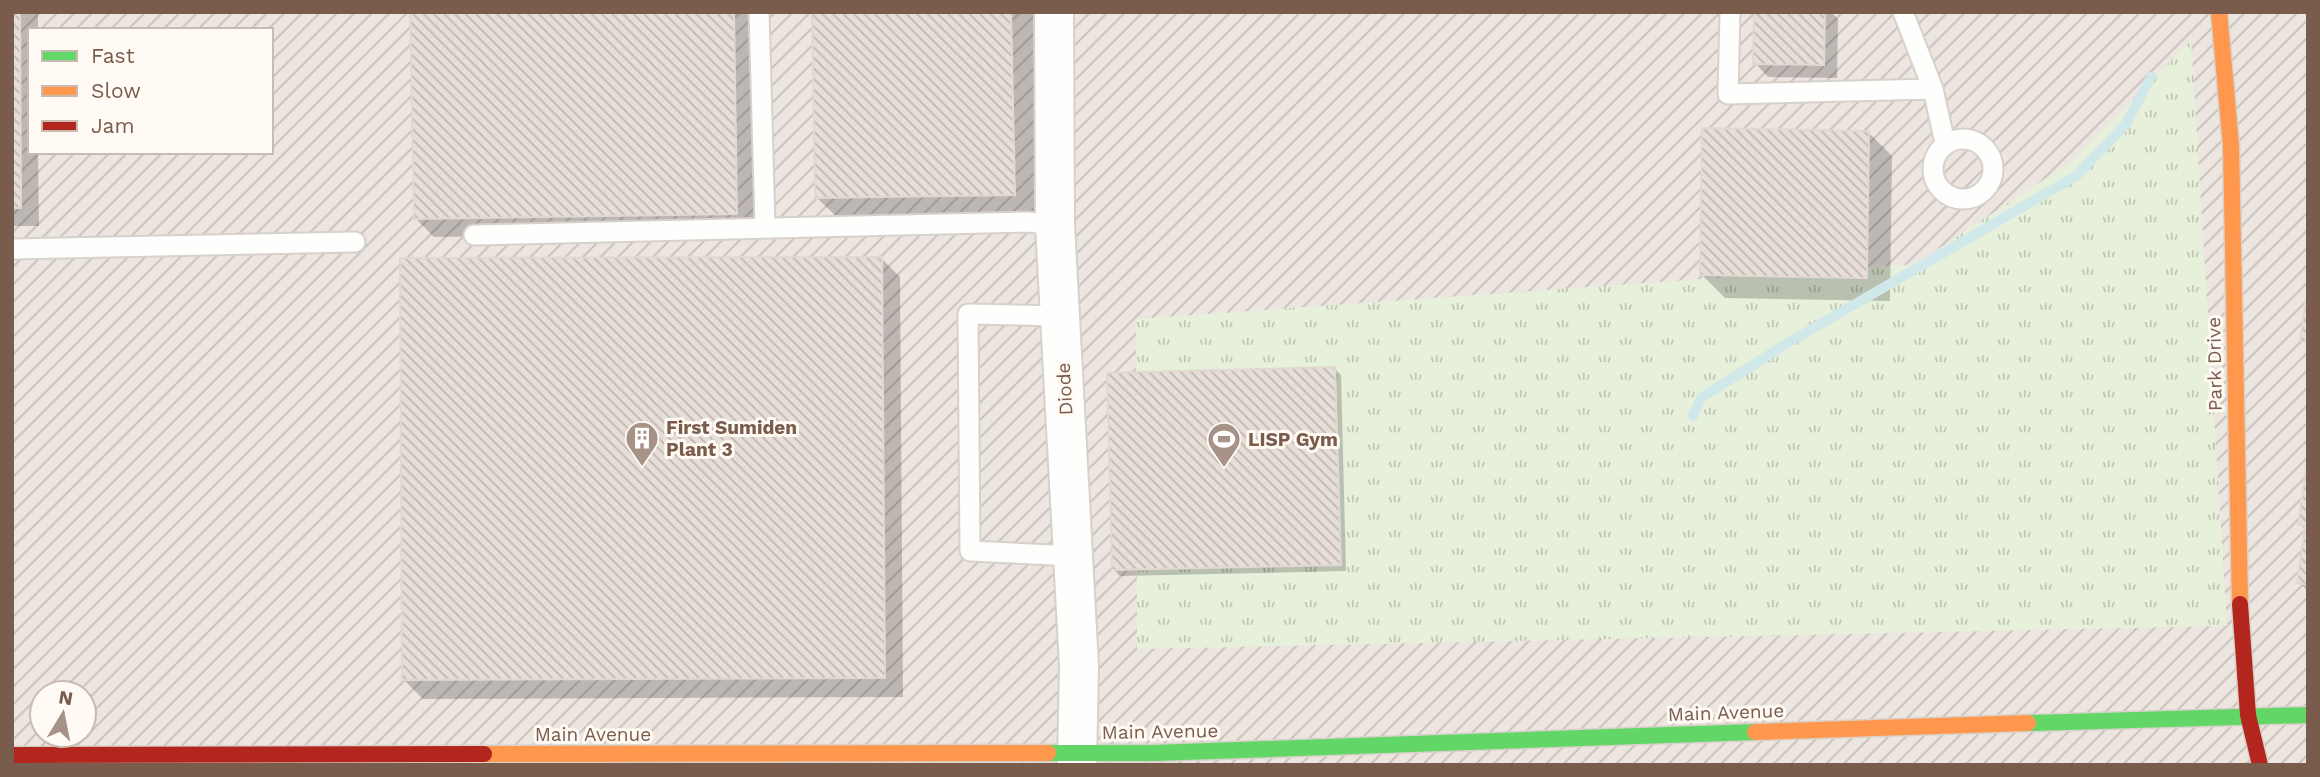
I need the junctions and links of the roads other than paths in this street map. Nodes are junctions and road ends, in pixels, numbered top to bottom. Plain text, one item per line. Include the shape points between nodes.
1 (759, 12) edge
2 (1054, 12) edge
3 (1730, 12) edge
4 (1903, 12) edge
5 (2220, 12) edge
6 (1933, 89) junction
7 (1945, 144) dead end
8 (1055, 225) junction
9 (765, 226) junction
10 (474, 235) dead end
11 (355, 242) dead end
12 (12, 248) edge
13 (1060, 316) junction
14 (1073, 556) junction
15 (2248, 715) junction
16 (2308, 715) edge
17 (12, 755) edge
18 (1078, 759) edge
19 (402, 760) edge
20 (2259, 765) edge

1 - 9 lane
2 - 8 street, Diode
3 - 6 lane via 1728,94
4 - 6 lane
5 - 15 street, Park Drive via 2231,146 2241,638
6 - 7 lane
8 - 9 lane
8 - 13 street, Diode
9 - 10 lane
11 - 12 lane
13 - 14 street, Diode
13 - 14 lane via 968,314 970,551
14 - 18 street, Diode
15 - 16 street, Main Avenue
15 - 18 street, Main Avenue
15 - 20 street, Park Drive
17 - 19 street, Main Avenue
18 - 19 street, Main Avenue

